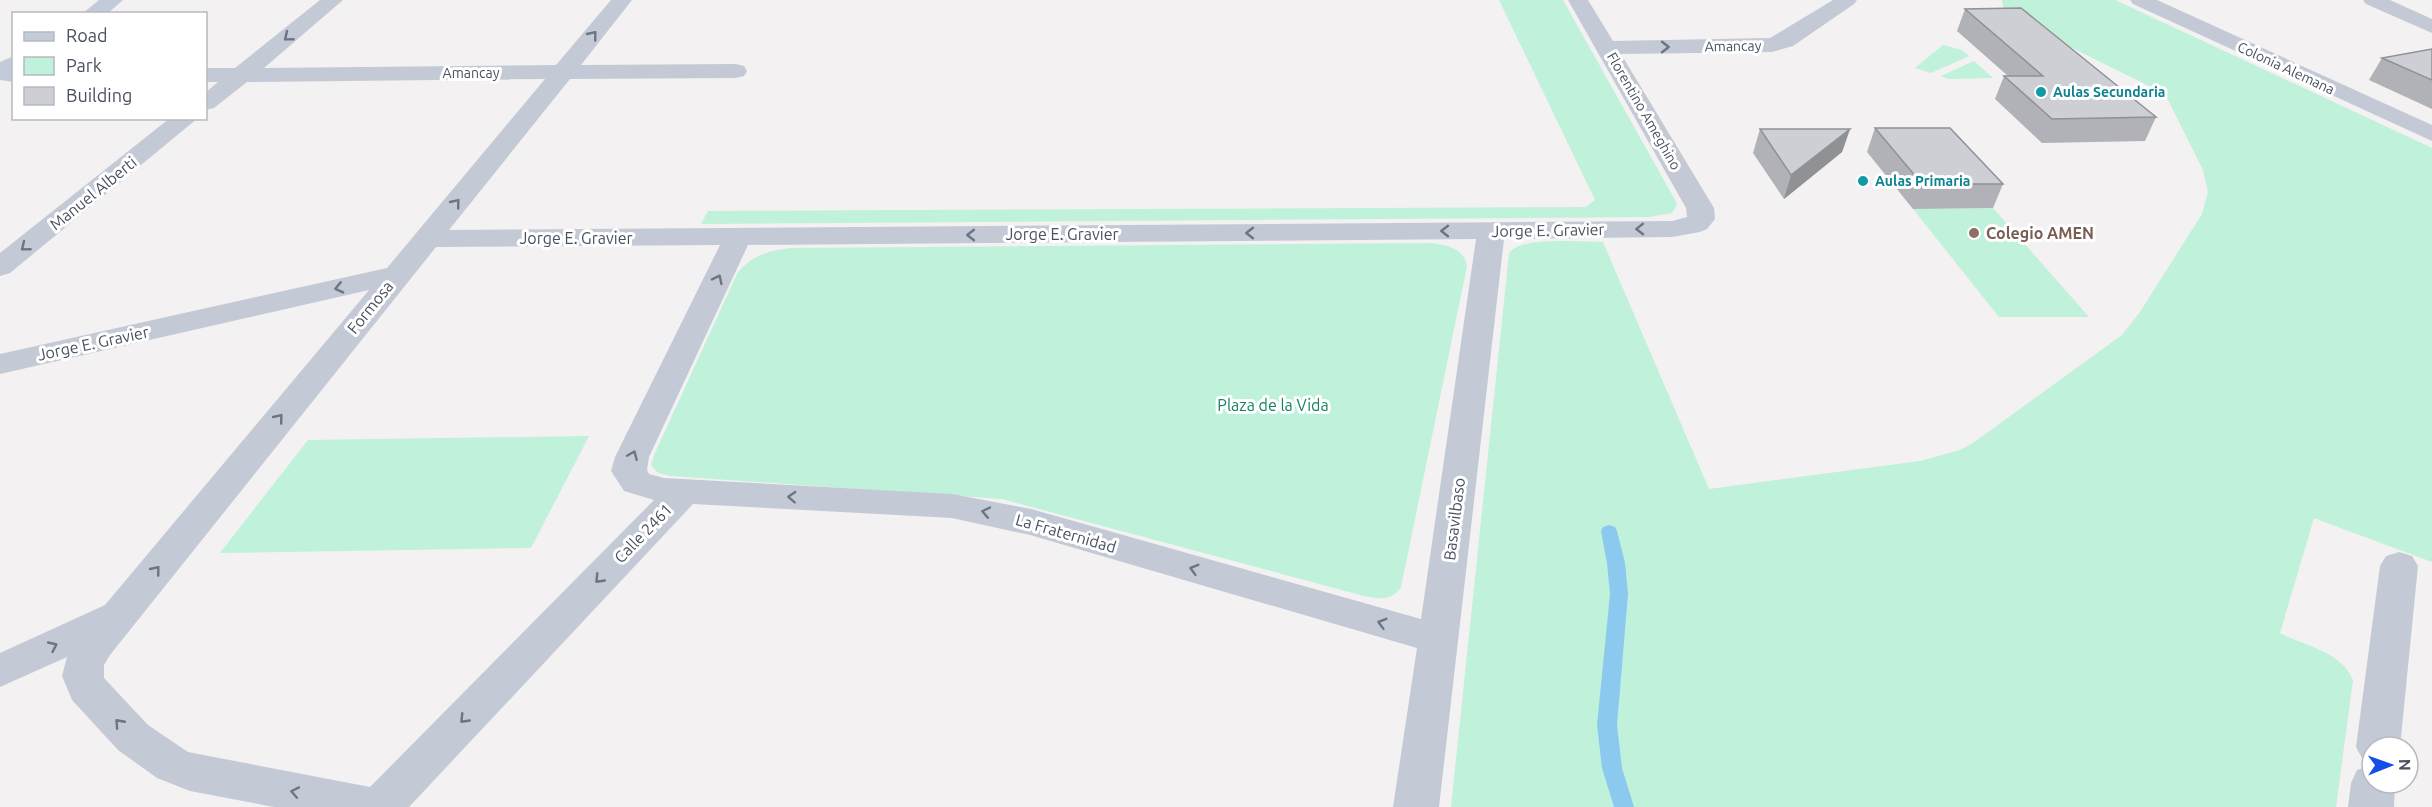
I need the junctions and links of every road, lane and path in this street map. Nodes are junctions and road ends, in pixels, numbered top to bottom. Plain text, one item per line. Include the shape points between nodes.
1 (113, 0) edge
2 (333, 0) edge
3 (622, 0) edge
4 (1578, 0) edge
5 (1847, 0) edge
6 (2140, 0) edge
7 (2373, 0) edge
8 (2404, 0) edge
9 (2432, 11) edge
10 (95, 12) edge
11 (2432, 27) edge
12 (1606, 48) junction
13 (736, 71) dead end
14 (562, 73) junction
15 (207, 75) edge
16 (241, 75) junction
17 (207, 102) edge
18 (184, 120) edge
19 (2432, 134) edge
20 (1697, 223) joint
21 (1491, 231) junction
22 (738, 237) junction
23 (426, 239) junction
24 (0, 267) edge
25 (396, 275) junction
26 (0, 364) edge
27 (684, 491) junction
28 (2398, 566) dead end
29 (119, 615) junction
30 (1438, 639) junction
31 (0, 671) edge
32 (2379, 735) edge
33 (374, 807) edge
34 (380, 807) edge
35 (1416, 807) edge

1 - 10 main road
2 -> 16 street
14 -> 3 street, Formosa
4 - 12 street, Florentino Ameghino
12 -> 5 street, Amancay via 1772,45 1785,42
6 - 19 street, Colonia Alemana
7 - 11 street
8 - 9 street
12 - 20 street, Florentino Ameghino via 1700,208 1701,219
13 - 14 street, Amancay
14 - 16 street, Amancay
23 -> 14 street, Formosa
15 - 16 street, Amancay
16 - 17 street
18 -> 24 street, Manuel Alberti
20 -> 21 street, Jorge E. Gravier via 1672,229
21 -> 22 street, Jorge E. Gravier
21 - 30 street, Basavilbaso
22 - 23 street, Jorge E. Gravier
27 -> 22 street, Calle 2461 via 654,489 637,483 628,471 629,464
23 - 25 street, Formosa
25 -> 26 street, Jorge E. Gravier
29 -> 25 street, Formosa
30 -> 27 street, La Fraternidad via 978,510 933,504
27 -> 34 street, Calle 2461
28 - 32 street
31 -> 29 street
33 -> 29 street, Formosa via 190,772 152,755 87,688 82,677 83,663
30 - 35 street, Basavilbaso

